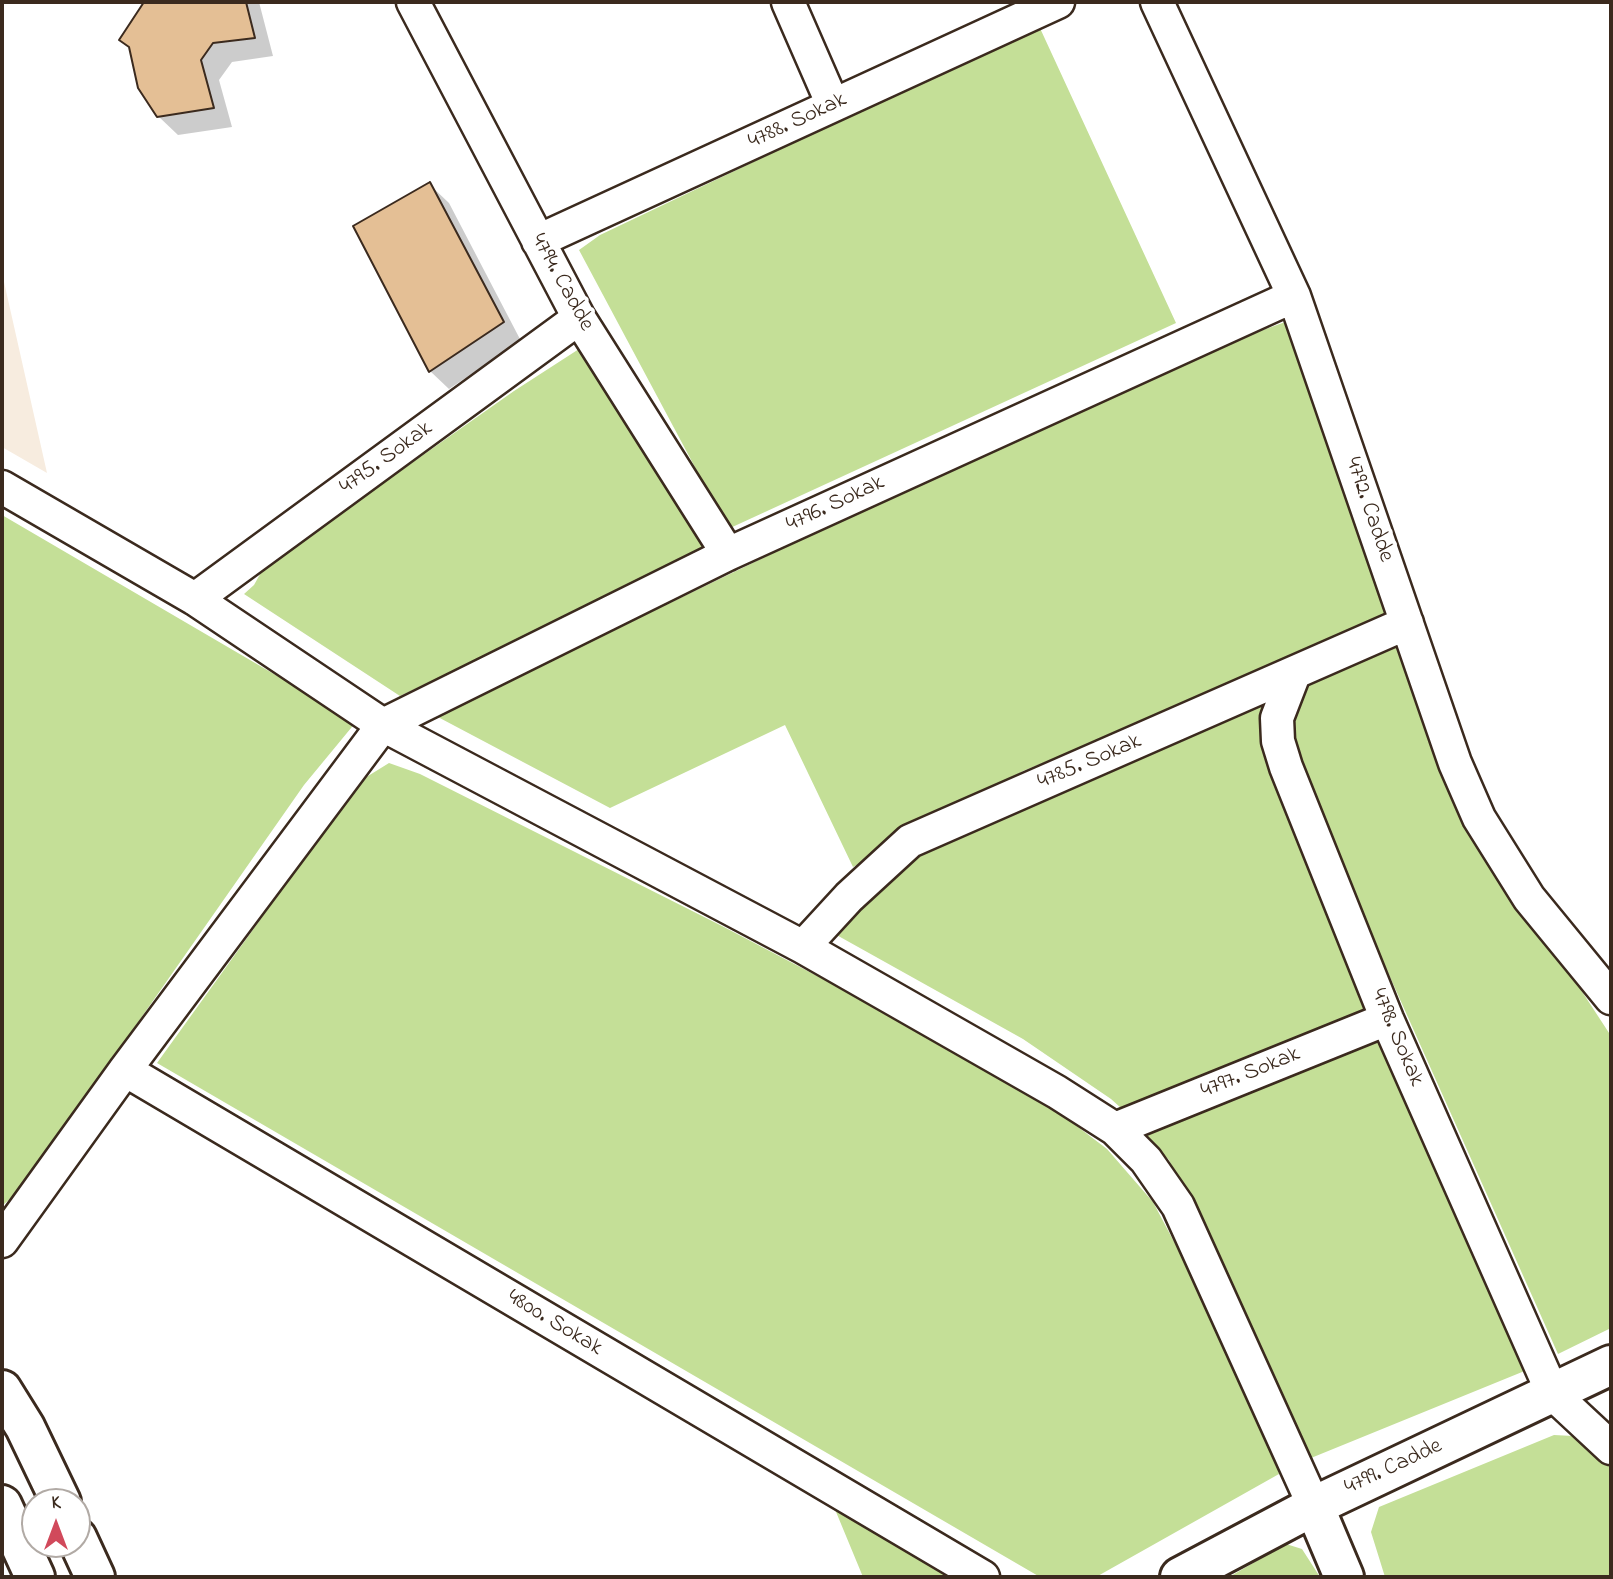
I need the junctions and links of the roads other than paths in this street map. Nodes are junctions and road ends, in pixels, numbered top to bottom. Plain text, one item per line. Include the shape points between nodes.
1 (413, 2) edge
2 (788, 2) edge
3 (1058, 2) edge
4 (1157, 2) edge
5 (833, 105) junction
6 (538, 242) junction
7 (1294, 296) junction
8 (579, 318) junction
9 (2, 487) edge
10 (729, 554) junction
11 (195, 599) junction
12 (1407, 623) junction
13 (1294, 674) junction
14 (383, 725) junction
15 (803, 947) junction
16 (1611, 998) edge
17 (1387, 1019) junction
18 (125, 1070) junction
19 (1115, 1129) junction
20 (2, 1241) edge
21 (1611, 1365) edge
22 (2, 1390) edge
23 (1553, 1394) junction
24 (1611, 1448) edge
25 (54, 1488) edge
26 (2, 1505) edge
27 (1314, 1506) junction
28 (86, 1558) edge
29 (35, 1577) edge
30 (95, 1577) edge
31 (984, 1577) edge
32 (1180, 1577) edge
33 (1344, 1577) edge

1 - 6 street, 4794. Cadde
2 - 5 street
3 - 5 street, 4788. Sokak
4 - 7 street, 4792. Cadde
5 - 6 street, 4788. Sokak
6 - 8 street, 4794. Cadde
7 - 10 street, 4796. Sokak
7 - 12 street, 4792. Cadde
8 - 10 street, 4794. Cadde
8 - 11 street, 4795. Sokak
9 - 11 street
10 - 14 street, 4796. Sokak
11 - 14 street
12 - 13 street, 4785. Sokak
12 - 16 street, 4792. Cadde via 1479,818 1529,898
13 - 15 street, 4785. Sokak via 909,841
13 - 17 street, 4798. Sokak via 1277,718 1278,741
14 - 15 street
14 - 18 street
15 - 19 street
17 - 19 street, 4797. Sokak
17 - 23 street, 4798. Sokak
18 - 20 street
18 - 31 street, 4800. Sokak
19 - 27 street via 1146,1160 1178,1206
21 - 23 street, 4799. Cadde
22 - 25 street
23 - 24 street
23 - 27 street, 4799. Cadde
26 - 29 street
27 - 32 street, 4799. Cadde
27 - 33 street
28 - 30 street

